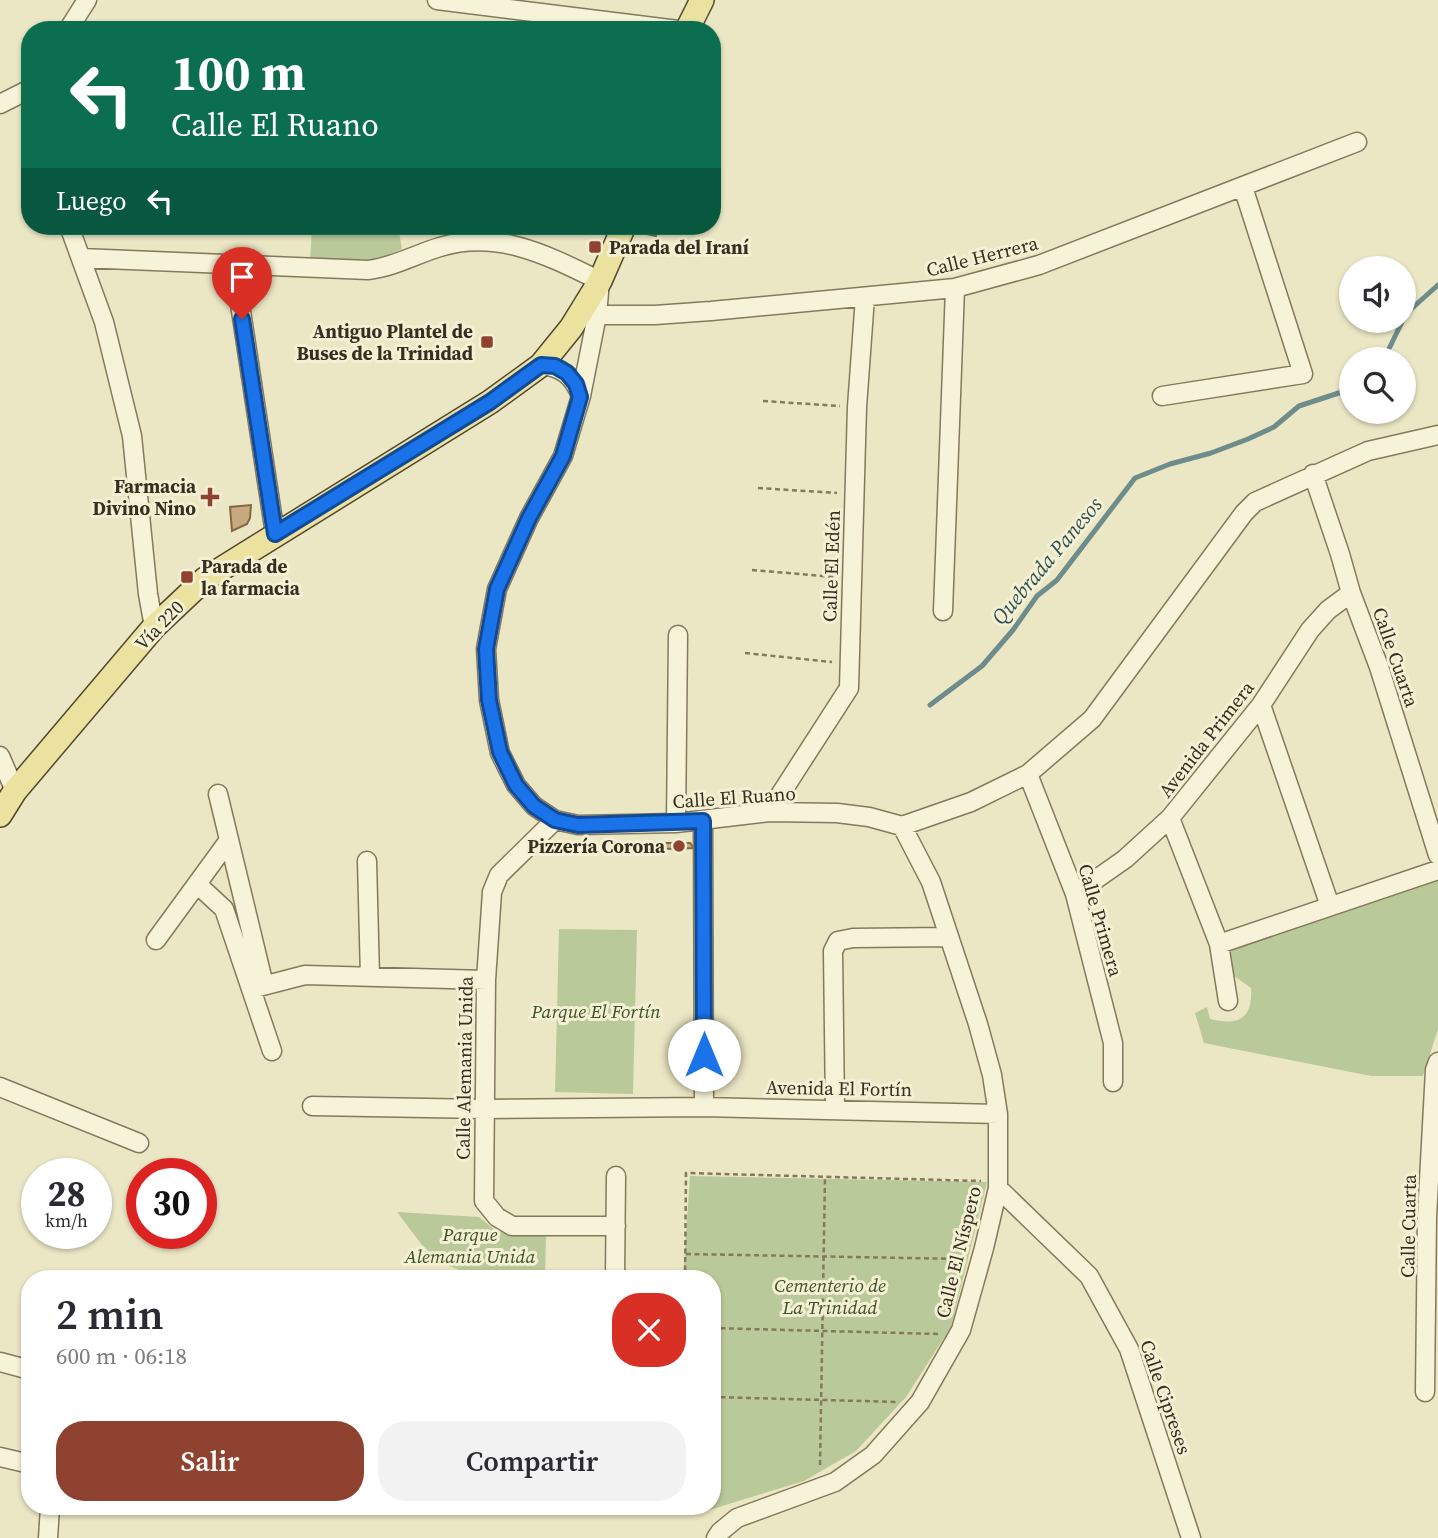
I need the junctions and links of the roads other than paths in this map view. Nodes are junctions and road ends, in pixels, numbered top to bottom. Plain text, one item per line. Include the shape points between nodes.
1 (87, 0) edge
2 (437, 0) edge
3 (702, 0) edge
4 (74, 21) edge
5 (606, 21) edge
6 (692, 21) edge
7 (21, 95) edge
8 (0, 104) edge
9 (1357, 142) dead end
10 (1243, 187) junction
11 (72, 235) edge
12 (620, 235) edge
13 (81, 258) junction
14 (234, 265) junction
15 (600, 281) junction
16 (955, 288) junction
17 (865, 297) junction
18 (597, 315) junction
19 (541, 365) junction
20 (1162, 396) dead end
21 (580, 397) junction
22 (1438, 435) edge
23 (1313, 474) junction
24 (275, 534) junction
25 (1350, 593) junction
26 (943, 611) dead end
27 (154, 626) junction
28 (678, 635) dead end
29 (1261, 705) junction
30 (0, 756) edge
31 (1028, 774) junction
32 (15, 791) junction
33 (218, 793) dead end
34 (769, 812) junction
35 (0, 815) edge
36 (1170, 818) junction
37 (555, 820) junction
38 (703, 821) junction
39 (676, 823) junction
40 (902, 826) junction
41 (229, 840) junction
42 (1438, 855) edge
43 (368, 861) dead end
44 (1438, 870) edge
45 (197, 884) junction
46 (1075, 894) junction
47 (1330, 906) junction
48 (949, 937) junction
49 (156, 940) dead end
50 (1219, 944) junction
51 (370, 977) junction
52 (486, 981) junction
53 (258, 987) junction
54 (1228, 1001) dead end
55 (272, 1051) dead end
56 (1437, 1067) edge
57 (1113, 1082) dead end
58 (0, 1087) edge
59 (312, 1106) dead end
60 (704, 1107) junction
61 (484, 1109) junction
62 (835, 1109) junction
63 (998, 1114) junction
64 (139, 1143) dead end
65 (616, 1176) dead end
66 (998, 1185) junction
67 (1433, 1216) edge
68 (616, 1226) junction
69 (615, 1270) edge
70 (1432, 1333) edge
71 (0, 1362) edge
72 (21, 1368) edge
73 (1425, 1392) dead end
74 (0, 1457) edge
75 (21, 1462) edge
76 (49, 1515) edge
77 (48, 1538) edge
78 (716, 1538) edge
79 (1191, 1538) edge

1 - 4 street
2 - 5 street
3 - 6 main road
7 - 8 street
9 - 10 street, Calle Herrera
10 - 16 street, Calle Herrera via 1040,265
10 - 20 street via 1303,374
11 - 13 street
12 - 15 main road, Vía 220
13 - 14 street
13 - 27 street via 104,322 132,436
14 - 15 street via 368,270 457,242 480,241 527,247
14 - 24 street
15 - 18 street
15 - 19 main road, Vía 220
16 - 17 street, Calle Herrera
16 - 26 street
17 - 18 street, Calle Herrera via 669,314
17 - 34 street, Calle El Edén via 849,688
18 - 21 street
19 - 21 street via 567,373
19 - 24 main road, Vía 220 via 490,402
21 - 37 street via 563,456 497,589 486,649 489,700 500,752 516,785 534,806
22 - 23 street via 1368,451
23 - 25 street, Calle Cuarta
23 - 31 street via 1255,502 1244,513 1092,719
24 - 27 main road, Vía 220 via 205,579
25 - 29 street, Avenida Primera via 1311,630
25 - 42 street, Calle Cuarta via 1379,667
27 - 32 main road, Vía 220
28 - 39 street
29 - 36 street, Avenida Primera
29 - 47 street
30 - 32 street
31 - 40 street via 971,802
31 - 46 street, Calle Primera
32 - 35 main road, Vía 220
33 - 41 street
34 - 38 street, Calle El Ruano
34 - 40 street, Calle El Ruano via 836,813
36 - 46 street, Avenida Primera via 1125,859
36 - 50 street
37 - 39 street, Calle El Ruano via 578,825
37 - 52 street, Calle Alemania Unida via 499,875 492,892
38 - 39 street, Calle El Ruano
38 - 60 street
40 - 48 street, Calle El Níspero via 931,882
41 - 45 street
41 - 53 street
43 - 51 street
44 - 47 street
45 - 49 street
45 - 53 street via 224,909
46 - 57 street, Calle Primera via 1113,1043
47 - 50 street
48 - 62 street via 838,941 833,951
48 - 63 street, Calle El Níspero via 978,1024
50 - 54 street
51 - 52 street
51 - 53 street via 305,975
52 - 61 street, Calle Alemania Unida
53 - 55 street
56 - 67 street, Calle Cuarta
58 - 64 street
59 - 61 street, Avenida El Fortín
60 - 61 street, Avenida El Fortín
60 - 62 street, Avenida El Fortín
61 - 68 street, Calle Alemania Unida via 484,1201 498,1217 512,1226
62 - 63 street, Avenida El Fortín
63 - 66 street, Calle El Níspero
65 - 68 street
66 - 78 street, Calle El Níspero via 961,1329 920,1402 873,1455 835,1482 737,1518
66 - 79 street, Calle Cipreses via 1089,1276 1129,1349
67 - 70 street, Calle Cuarta
68 - 69 street
70 - 73 street, Calle Cuarta
71 - 72 street
74 - 75 street
76 - 77 street

